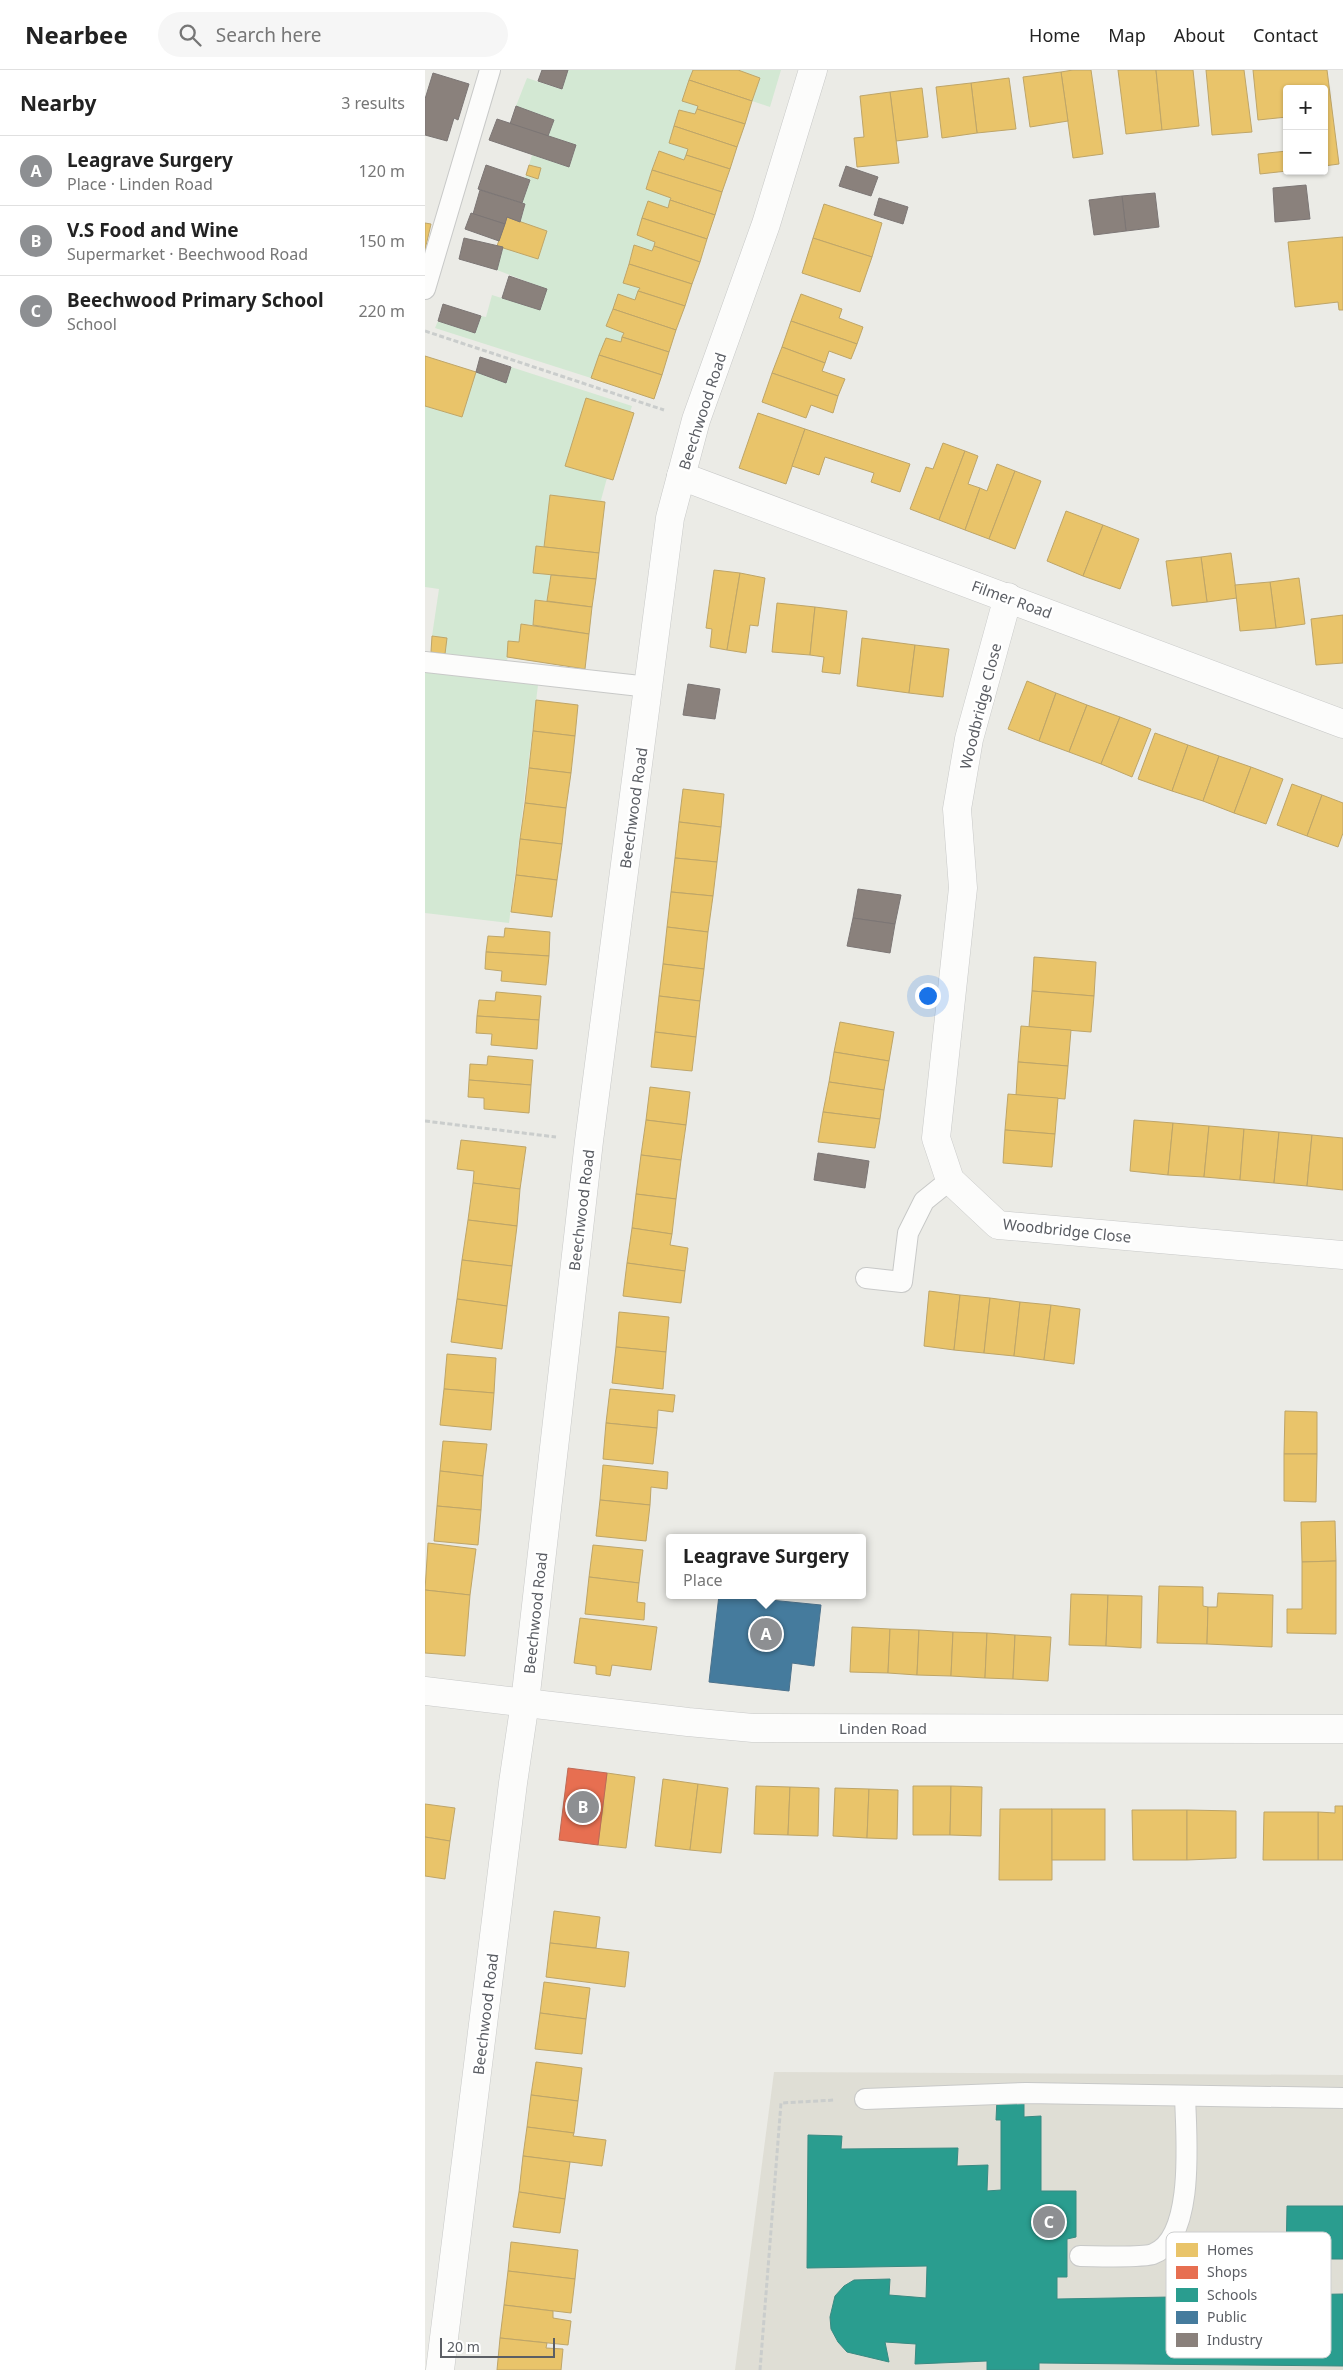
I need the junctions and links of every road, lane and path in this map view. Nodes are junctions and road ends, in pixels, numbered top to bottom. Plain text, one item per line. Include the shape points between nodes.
1 (490, 70) edge
2 (813, 70) edge
3 (425, 289) edge
4 (425, 331) edge
5 (696, 420) junction
6 (681, 476) junction
7 (1008, 597) junction
8 (425, 662) edge
9 (649, 687) junction
10 (1343, 724) edge
11 (425, 1121) edge
12 (589, 1141) junction
13 (949, 1180) junction
14 (1343, 1256) edge
15 (866, 1278) dead end
16 (425, 1690) edge
17 (525, 1702) junction
18 (1343, 1729) edge
19 (1185, 2096) junction
20 (1343, 2098) edge
21 (865, 2099) joint
22 (1174, 2232) edge
23 (1166, 2245) edge
24 (1080, 2256) dead end
25 (439, 2370) edge
26 (760, 2370) edge

1 - 3 lane
2 - 5 street, Beechwood Road via 766,224
4 - 5 path
5 - 6 street, Beechwood Road
6 - 7 street, Filmer Road
6 - 9 street, Beechwood Road via 670,518
7 - 10 street, Filmer Road
7 - 13 street, Woodbridge Close via 969,739 957,810 963,888 936,1138
8 - 9 lane
9 - 12 street, Beechwood Road
11 - 12 path
12 - 17 street, Beechwood Road
13 - 14 street, Woodbridge Close via 998,1224
13 - 15 lane via 923,1201 908,1233 903,1282
16 - 17 street, Linden Road
17 - 18 street, Linden Road via 753,1728
17 - 25 street, Beechwood Road
19 - 20 lane
19 - 21 lane via 1026,2093
19 - 22 lane via 1184,2198
21 - 26 path via 781,2103
23 - 24 lane via 1152,2255

